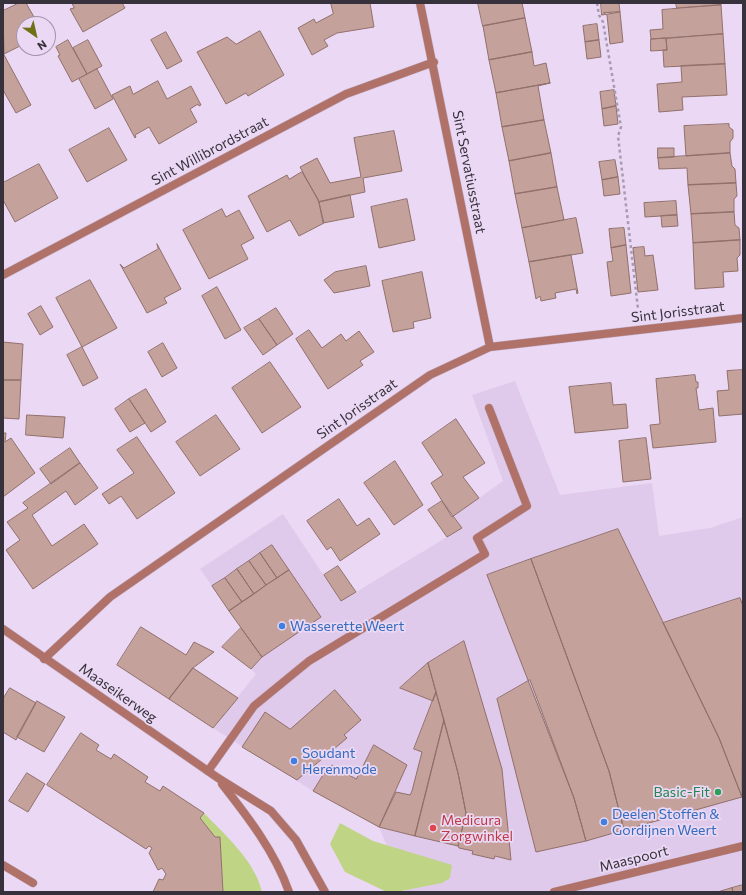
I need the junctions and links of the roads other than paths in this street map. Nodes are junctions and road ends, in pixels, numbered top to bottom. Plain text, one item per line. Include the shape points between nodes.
1 (420, 3) edge
2 (434, 62) junction
3 (3, 275) edge
4 (743, 318) edge
5 (490, 347) junction
6 (488, 408) dead end
7 (3, 629) edge
8 (44, 659) junction
9 (208, 771) junction
10 (218, 778) junction
11 (743, 846) edge
12 (3, 865) edge
13 (33, 883) dead end
14 (289, 892) edge
15 (325, 892) edge
16 (554, 892) edge

1 - 2 street, Sint Servatiusstraat
2 - 3 street, Sint Willibrordstraat via 346,94
2 - 5 street, Sint Servatiusstraat
4 - 5 street, Sint Jorisstraat
5 - 8 street, Sint Jorisstraat via 430,375 110,597
6 - 9 street via 527,506 477,538 485,554 309,661 254,706
7 - 8 street, Maaseikerweg
8 - 9 street, Maaseikerweg
9 - 10 street, Maaseikerweg
10 - 14 street, Maaseikerweg via 270,852
10 - 15 street, Maaseikerweg via 271,811 296,840
11 - 16 street, Maaspoort
12 - 13 street

